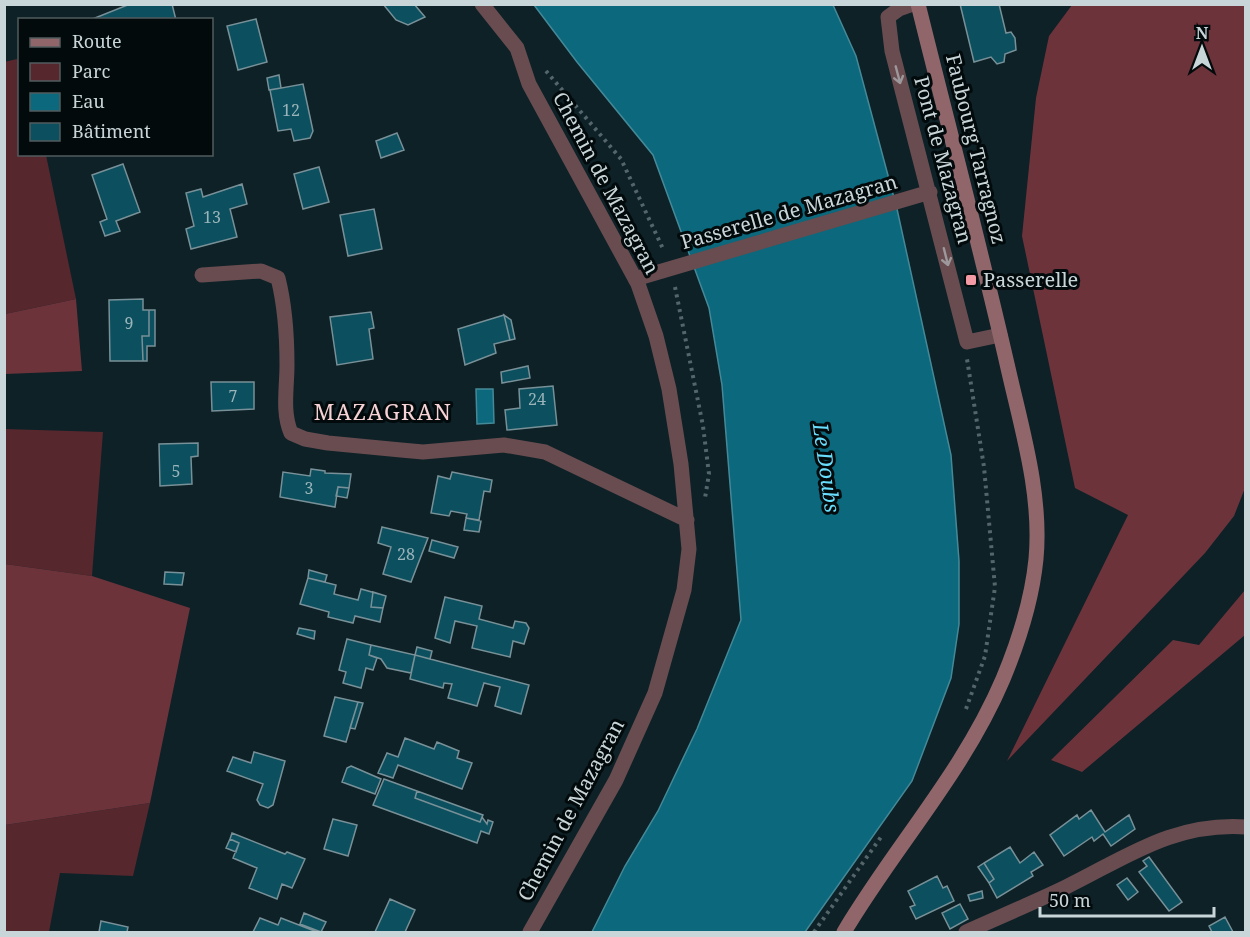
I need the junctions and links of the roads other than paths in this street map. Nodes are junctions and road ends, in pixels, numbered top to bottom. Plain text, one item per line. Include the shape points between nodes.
1 (482, 4) edge
2 (915, 4) edge
3 (930, 192) junction
4 (202, 275) dead end
5 (635, 279) junction
6 (1000, 335) junction
7 (687, 520) junction
8 (1245, 827) edge
9 (530, 933) edge
10 (844, 933) edge
11 (966, 933) edge

1 - 5 street, Chemin de Mazagran via 517,48 529,84
2 -> 3 street, Pont de Mazagran via 888,17 892,51
2 - 6 main road, Faubourg Tarragnoz
3 - 5 street, Passerelle de Mazagran
3 -> 6 street, Pont de Mazagran via 967,342
4 - 7 street via 261,271 278,278 284,300 285,420 291,434 328,443 423,452 504,446 545,452
5 - 7 street, Chemin de Mazagran via 656,336 669,389
6 - 10 main road, Faubourg Tarragnoz via 1032,478 1036,559 1021,626 1004,677 961,763
7 - 9 street, Chemin de Mazagran via 689,549 684,590 654,693 616,780
8 - 11 street via 1200,829 1159,839

